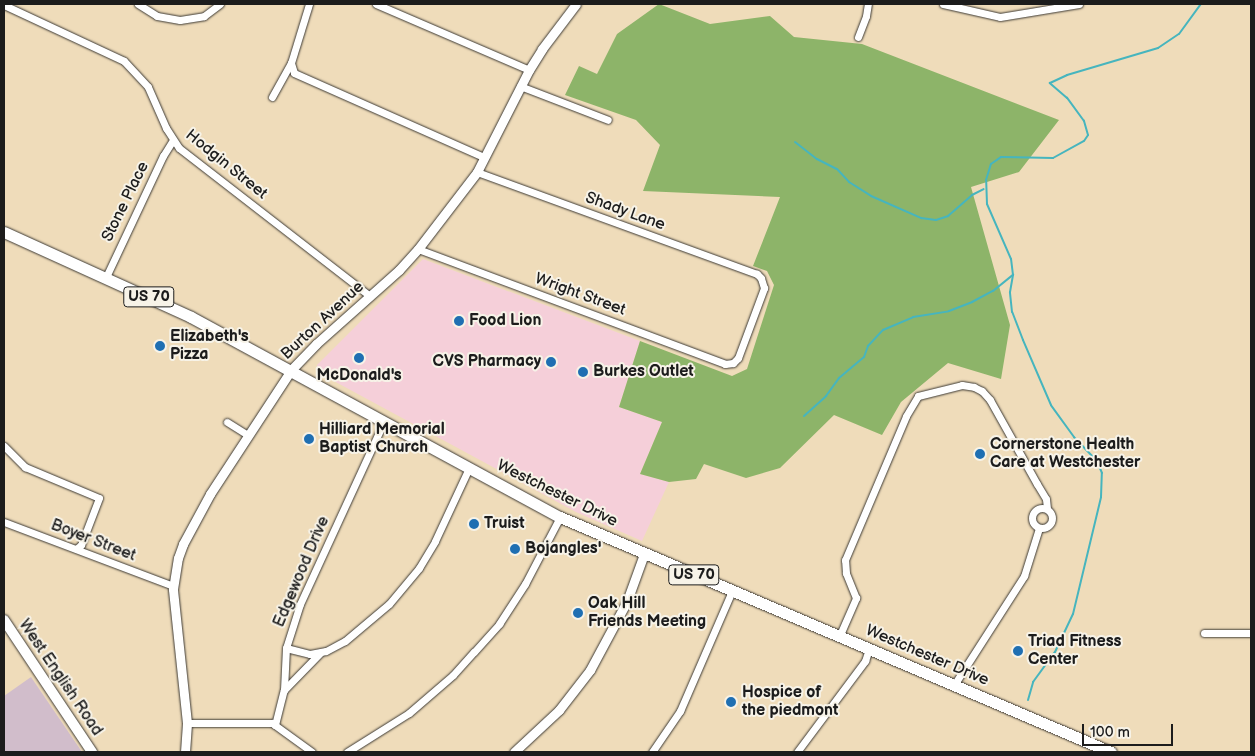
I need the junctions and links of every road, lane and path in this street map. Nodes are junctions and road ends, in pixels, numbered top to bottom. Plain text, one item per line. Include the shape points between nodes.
1 (138, 4) edge
2 (220, 4) edge
3 (309, 4) edge
4 (376, 4) edge
5 (576, 4) edge
6 (868, 4) edge
7 (943, 4) edge
8 (1079, 4) edge
9 (4, 5) edge
10 (858, 37) dead end
11 (291, 63) junction
12 (529, 70) junction
13 (520, 86) junction
14 (272, 97) dead end
15 (608, 120) dead end
16 (173, 140) junction
17 (484, 156) junction
18 (477, 172) junction
19 (4, 232) edge
20 (418, 249) junction
21 (106, 277) junction
22 (370, 296) junction
23 (733, 363) joint
24 (291, 370) junction
25 (384, 421) junction
26 (227, 422) dead end
27 (248, 435) junction
28 (4, 446) edge
29 (469, 468) junction
30 (1047, 508) junction
31 (560, 517) junction
32 (4, 522) edge
33 (1039, 528) junction
34 (76, 549) junction
35 (644, 554) junction
36 (173, 586) junction
37 (732, 591) junction
38 (4, 620) edge
39 (1204, 633) dead end
40 (1251, 633) edge
41 (839, 637) junction
42 (286, 648) junction
43 (869, 649) junction
44 (320, 653) junction
45 (954, 686) junction
46 (284, 690) junction
47 (187, 723) junction
48 (275, 725) junction
49 (355, 750) edge
50 (92, 752) edge
51 (185, 752) edge
52 (312, 752) edge
53 (347, 752) edge
54 (514, 752) edge
55 (652, 752) edge
56 (797, 752) edge
57 (1111, 752) edge

1 - 2 street via 157,16 180,20 204,16
3 - 11 street
4 - 12 street
5 - 12 street, Burton Avenue
6 - 10 street
7 - 8 street via 1000,17
9 - 16 street, Hodgin Street via 124,61 148,88
11 - 14 street
11 - 17 street via 294,73
12 - 13 street, Burton Avenue
13 - 15 street
13 - 17 street, Burton Avenue
16 - 21 street, Stone Place
16 - 22 street, Hodgin Street via 188,156
17 - 18 street, Burton Avenue
18 - 20 street, Burton Avenue
18 - 23 street, Shady Lane via 762,278 764,288 742,352
19 - 21 main road, Westchester Drive / US 70
20 - 22 street, Burton Avenue
20 - 23 street, Wright Street via 716,361
21 - 24 main road, Westchester Drive / US 70
22 - 24 street, Burton Avenue
24 - 25 main road, Westchester Drive / US 70
24 - 27 street, Burton Avenue
25 - 29 main road, Westchester Drive / US 70
25 - 42 street, Edgewood Drive via 309,582
26 - 27 street
27 - 36 street, Burton Avenue via 183,544
28 - 34 street via 26,467 99,498
29 - 31 main road, Westchester Drive / US 70
29 - 44 street via 435,541 406,585 345,641
30 - 33 street via 1052,513 1052,520 1049,526
30 - 33 street via 1037,509 1033,514 1032,521
30 - 41 street via 1042,492 982,391 962,385 918,396 906,416 845,560 846,573 856,598
31 - 35 main road, Westchester Drive / US 70
31 - 49 street via 525,584 474,652 429,697
32 - 34 street, Boyer Street
33 - 45 street via 1024,576
34 - 36 street, Boyer Street
35 - 37 main road, Westchester Drive / US 70
35 - 54 street via 627,601 590,670 559,710
36 - 47 street, Burton Avenue
37 - 41 main road, Westchester Drive / US 70
37 - 55 street via 680,711
38 - 50 main road, West English Road
39 - 40 street
41 - 43 main road, Westchester Drive / US 70
42 - 44 street via 301,653
42 - 46 street, Edgewood Drive
43 - 45 main road, Westchester Drive / US 70
43 - 56 street via 865,661
44 - 46 street
45 - 57 main road, Westchester Drive / US 70
46 - 48 street, Edgewood Drive
47 - 48 street
47 - 51 street, Burton Avenue
48 - 52 street
49 - 53 street

